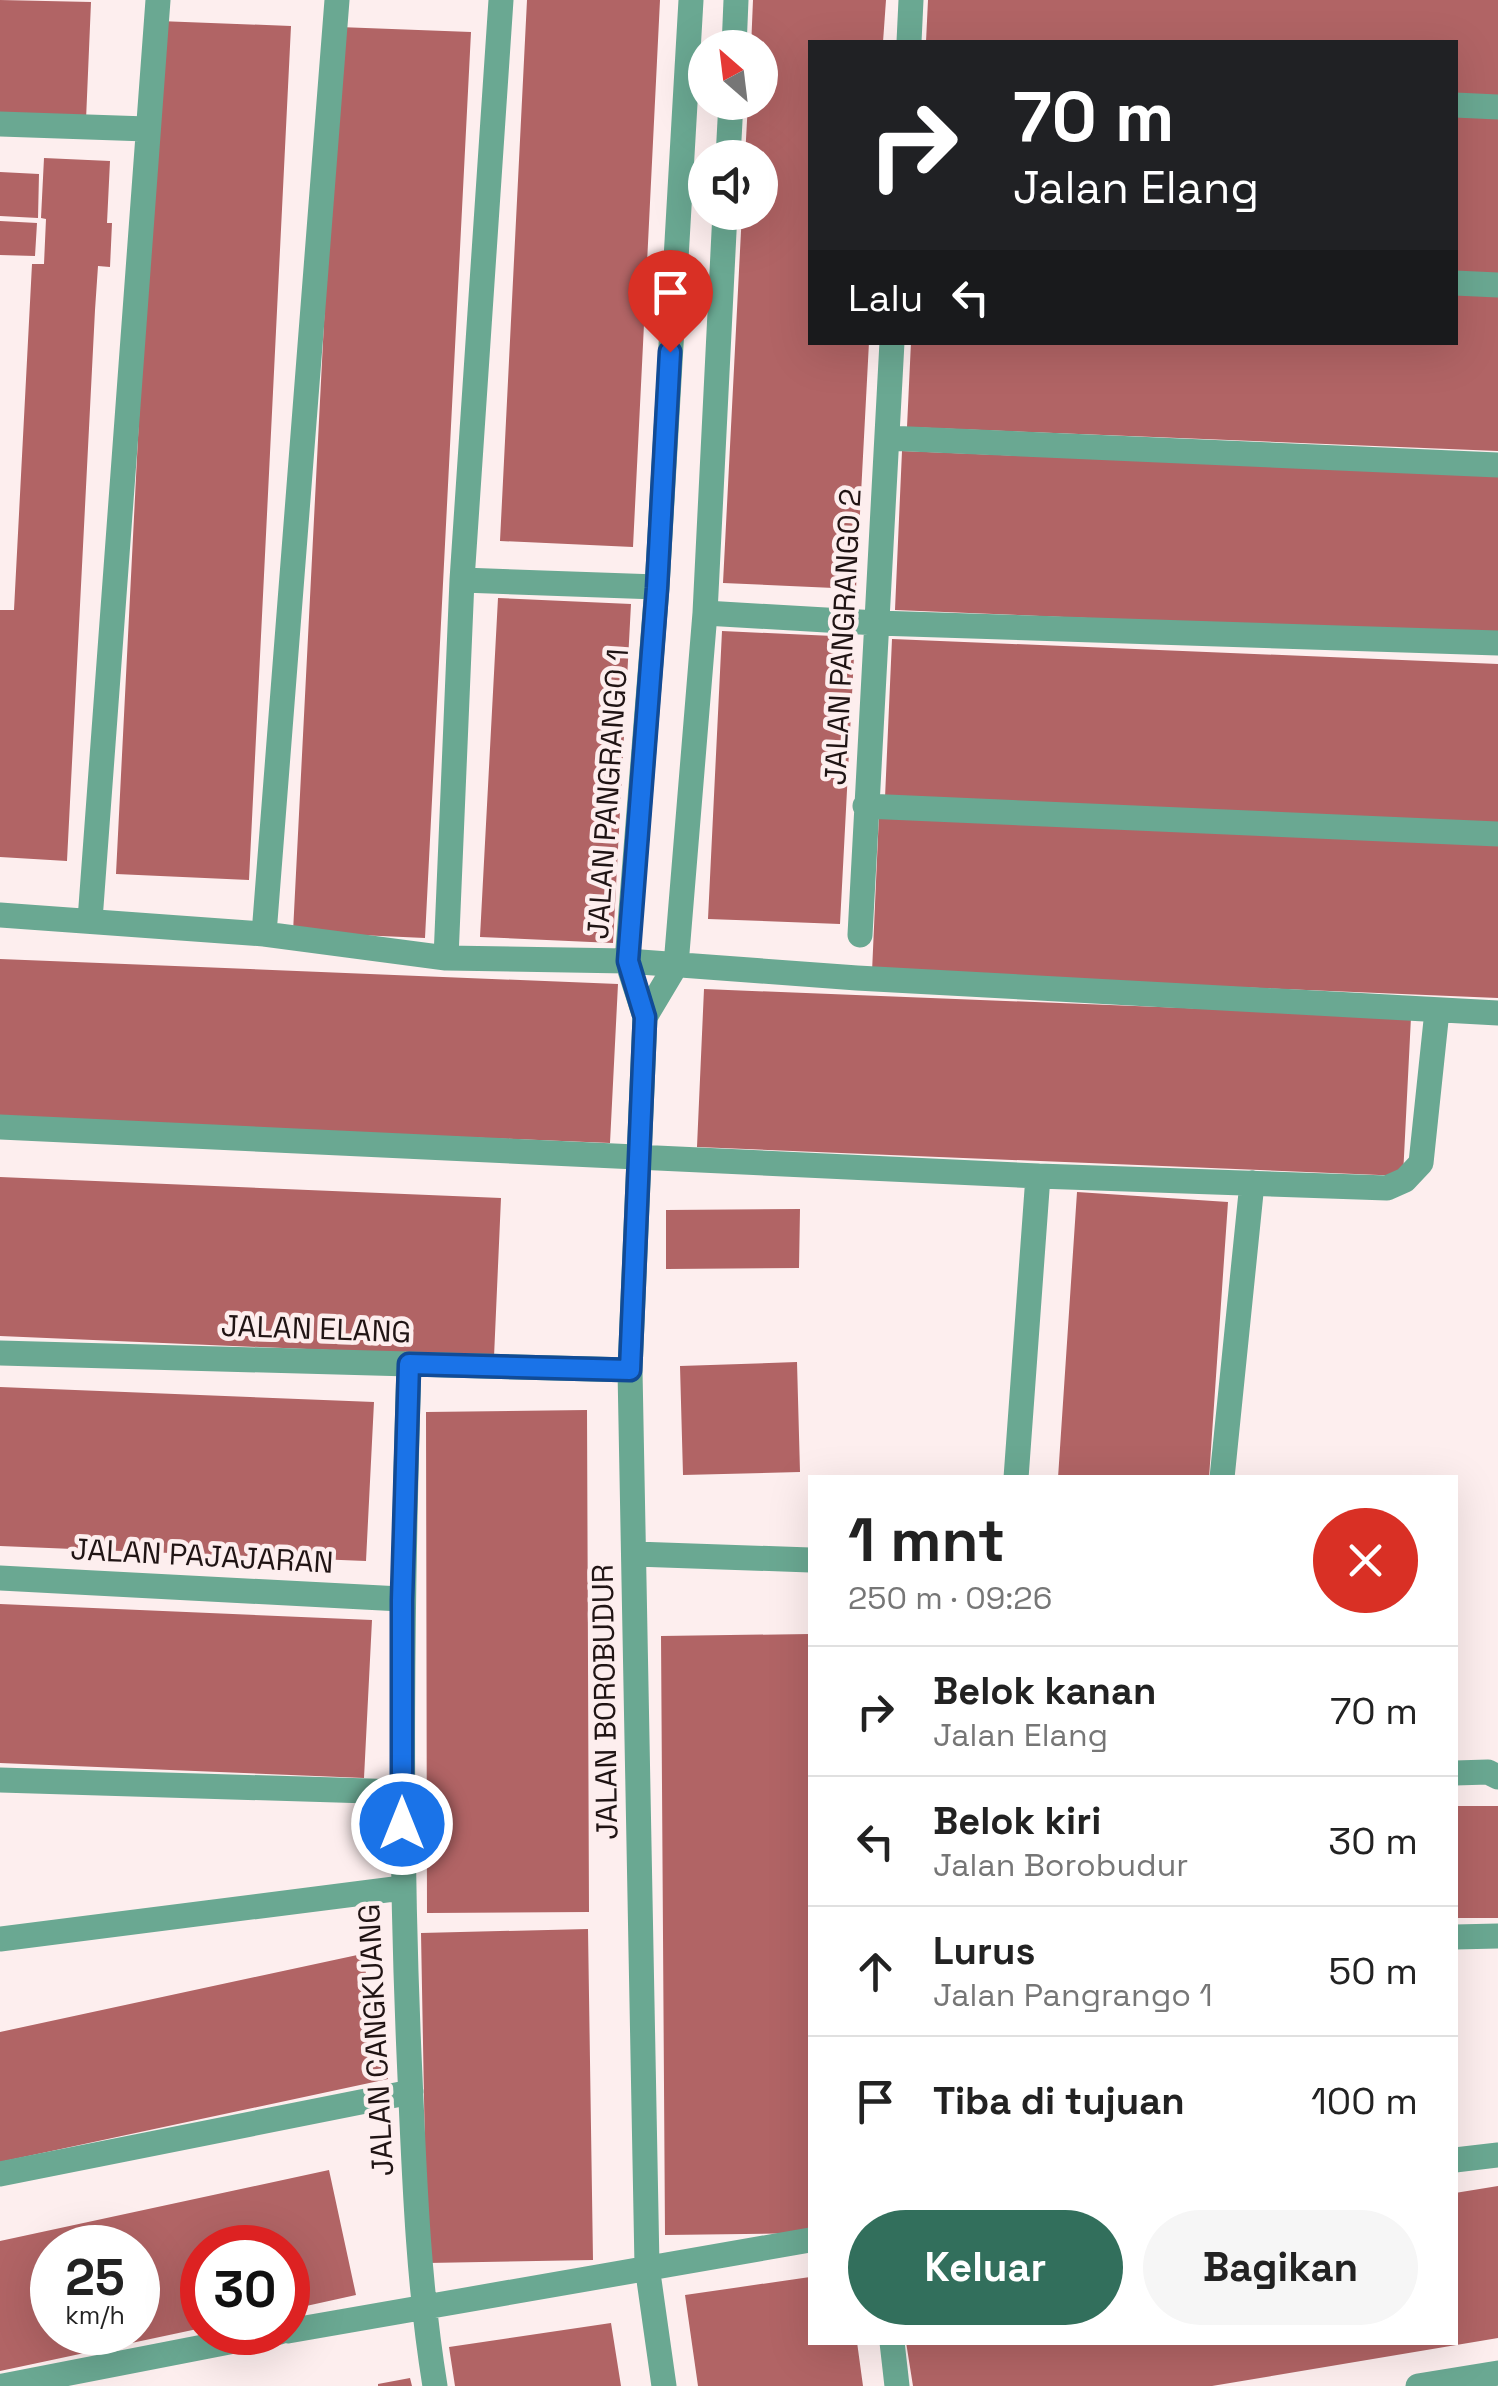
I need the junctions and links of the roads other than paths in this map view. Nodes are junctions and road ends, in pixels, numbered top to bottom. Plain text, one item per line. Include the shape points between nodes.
1 (158, 0) edge
2 (337, 0) edge
3 (501, 0) edge
4 (691, 0) edge
5 (736, 0) edge
6 (911, 0) edge
7 (735, 30) edge
8 (909, 40) edge
9 (1458, 105) edge
10 (1498, 107) edge
11 (0, 124) edge
12 (147, 128) junction
13 (724, 230) edge
14 (1458, 283) edge
15 (1498, 285) edge
16 (892, 345) edge
17 (887, 438) junction
18 (1498, 465) edge
19 (462, 580) junction
20 (657, 588) junction
21 (705, 612) junction
22 (877, 623) junction
23 (1498, 643) edge
24 (865, 806) junction
25 (1498, 834) edge
26 (0, 915) edge
27 (90, 920) junction
28 (264, 934) junction
29 (860, 935) dead end
30 (446, 958) junction
31 (628, 961) junction
32 (676, 965) junction
33 (1437, 1011) junction
34 (1498, 1013) edge
35 (645, 1017) junction
36 (0, 1127) edge
37 (637, 1157) junction
38 (1038, 1176) junction
39 (1252, 1183) junction
40 (0, 1353) edge
41 (409, 1364) junction
42 (630, 1370) junction
43 (1016, 1475) edge
44 (1222, 1475) edge
45 (635, 1554) junction
46 (808, 1560) edge
47 (0, 1578) edge
48 (402, 1600) junction
49 (1458, 1772) edge
50 (1498, 1777) edge
51 (0, 1780) edge
52 (402, 1792) junction
53 (402, 1888) junction
54 (1498, 1936) edge
55 (1458, 1937) edge
56 (0, 1939) edge
57 (411, 2092) junction
58 (1498, 2154) edge
59 (1458, 2160) edge
60 (0, 2174) edge
61 (808, 2240) edge
62 (647, 2266) junction
63 (422, 2305) junction
64 (310, 2327) edge
65 (892, 2345) edge
66 (180, 2351) edge
67 (1498, 2372) edge
68 (2, 2386) edge
69 (435, 2386) edge
70 (664, 2386) edge
71 (897, 2386) edge
72 (1418, 2386) edge

1 - 12 street
2 - 28 street
3 - 19 street
4 - 20 street, JALAN PANGRANGO 1
5 - 7 street
6 - 8 street
9 - 10 street
11 - 12 street
12 - 27 street
13 - 21 street
14 - 15 street
16 - 17 street, JALAN PANGRANGO 2
17 - 18 street
17 - 22 street, JALAN PANGRANGO 2
19 - 20 street
19 - 30 street
20 - 31 street, JALAN PANGRANGO 1
21 - 22 street
21 - 32 street
22 - 23 street
22 - 24 street, JALAN PANGRANGO 2
24 - 25 street
24 - 29 street, JALAN PANGRANGO 2
26 - 27 street
27 - 28 street
28 - 30 street
30 - 31 street
31 - 32 street
31 - 35 street, JALAN PANGRANGO 1
32 - 33 street
32 - 35 street
33 - 34 street
33 - 39 street via 1421,1163 1406,1180 1387,1188
35 - 37 street, JALAN BOROBUDUR
36 - 37 street
37 - 38 street
37 - 42 street, JALAN BOROBUDUR
38 - 39 street
38 - 43 street
39 - 44 street
40 - 41 street, JALAN ELANG
41 - 42 street, JALAN ELANG
41 - 48 street, JALAN CANGKUANG
42 - 45 street, JALAN BOROBUDUR
45 - 46 street
45 - 62 street, JALAN BOROBUDUR
47 - 48 street, JALAN PAJAJARAN
48 - 52 street, JALAN CANGKUANG
49 - 50 street
51 - 52 street
52 - 53 street, JALAN CANGKUANG
53 - 56 street
53 - 57 street, JALAN CANGKUANG
54 - 55 street
57 - 60 street
57 - 63 street, JALAN CANGKUANG
58 - 59 street
61 - 62 street
62 - 63 street
62 - 70 street, JALAN BOROBUDUR
63 - 64 street
63 - 69 street, JALAN CANGKUANG
65 - 71 street
66 - 68 street
67 - 72 street

